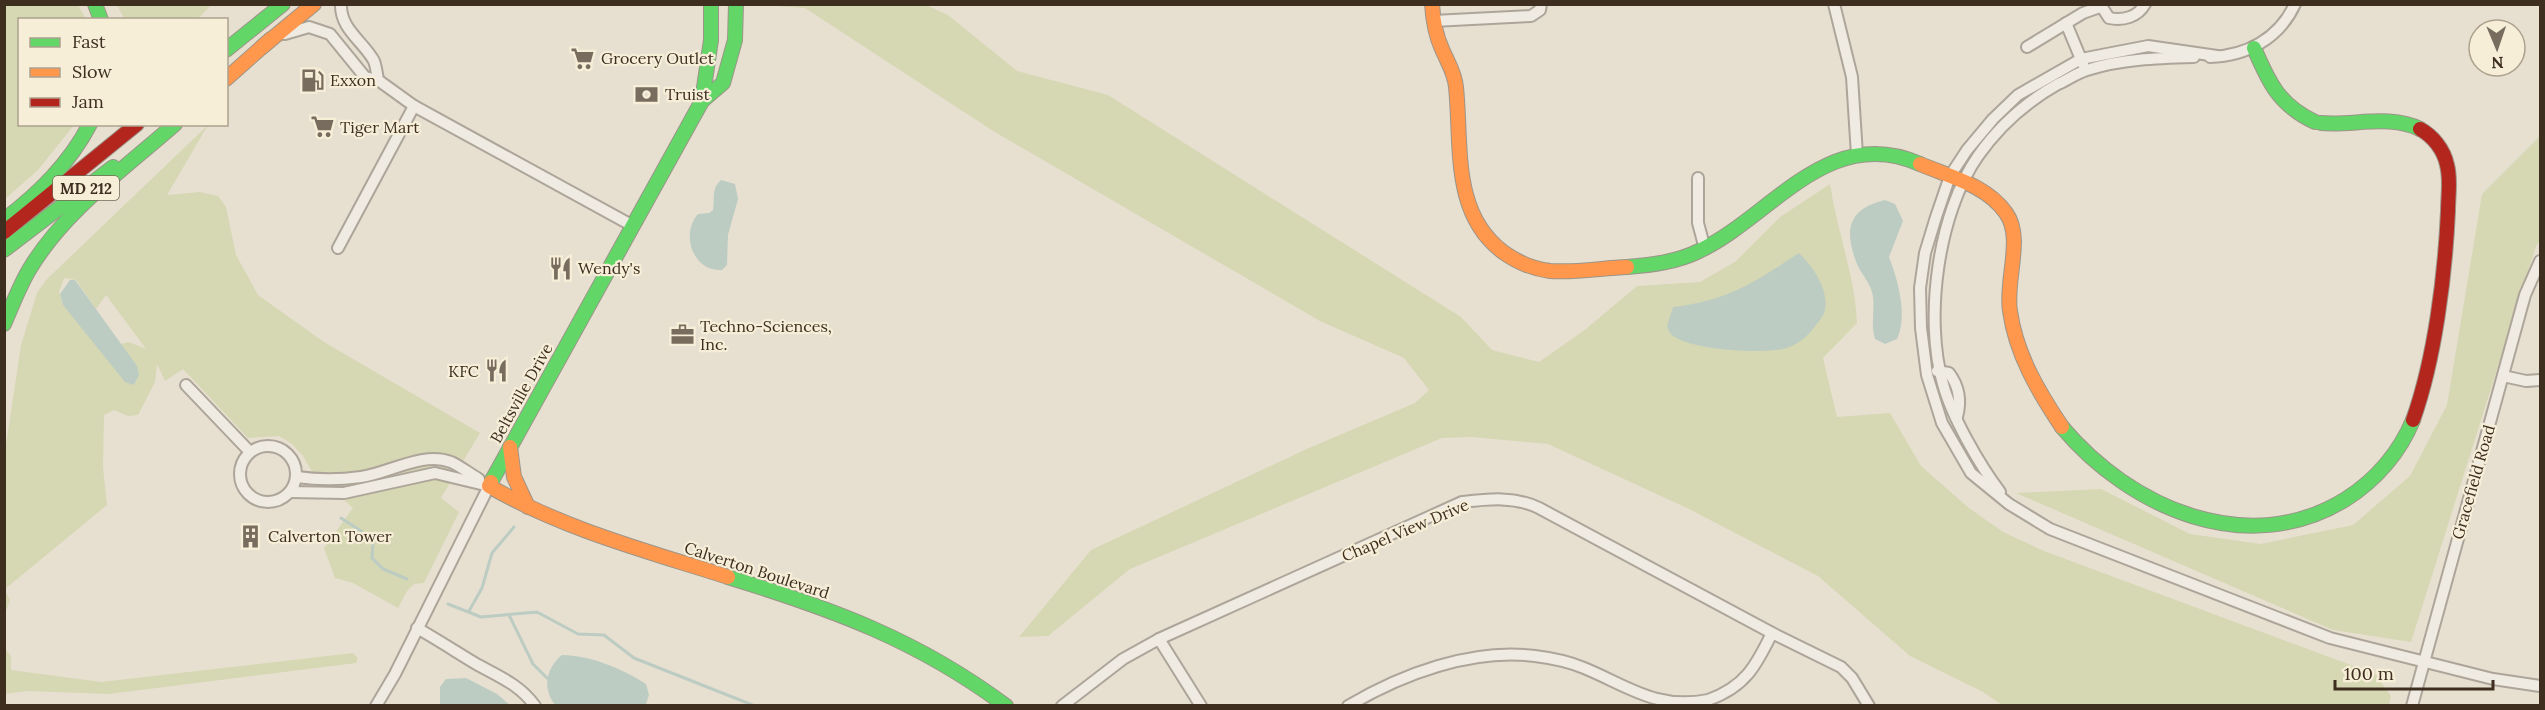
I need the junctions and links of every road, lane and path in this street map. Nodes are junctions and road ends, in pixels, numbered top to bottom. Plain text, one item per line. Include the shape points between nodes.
1 (283, 4) edge
2 (314, 4) edge
3 (341, 4) edge
4 (711, 4) edge
5 (736, 4) edge
6 (1432, 4) edge
7 (1541, 4) edge
8 (1834, 4) edge
9 (2145, 4) edge
10 (2295, 4) edge
11 (2100, 6) edge
12 (1433, 21) junction
13 (2066, 23) junction
14 (271, 39) junction
15 (2027, 47) dead end
16 (228, 48) edge
17 (2254, 48) junction
18 (2217, 56) junction
19 (2080, 58) junction
20 (2085, 70) junction
21 (228, 75) edge
22 (378, 80) junction
23 (702, 101) junction
24 (414, 106) junction
25 (89, 126) edge
26 (135, 126) edge
27 (163, 126) edge
28 (173, 126) edge
29 (1857, 155) junction
30 (1698, 178) dead end
31 (1957, 179) junction
32 (4, 220) edge
33 (633, 226) junction
34 (4, 232) edge
35 (338, 248) dead end
36 (1705, 249) junction
37 (4, 250) edge
38 (2541, 261) edge
39 (4, 324) edge
40 (1940, 370) junction
41 (1927, 375) junction
42 (2503, 376) junction
43 (2541, 380) edge
44 (186, 385) dead end
45 (1957, 417) junction
46 (1942, 423) junction
47 (510, 447) junction
48 (250, 452) junction
49 (389, 471) junction
50 (297, 477) junction
51 (392, 484) junction
52 (489, 486) junction
53 (290, 492) junction
54 (2009, 504) junction
55 (528, 507) junction
56 (417, 628) junction
57 (1772, 633) junction
58 (1159, 639) junction
59 (2424, 661) junction
60 (2541, 687) edge
61 (376, 705) edge
62 (535, 705) edge
63 (1006, 705) edge
64 (1062, 705) edge
65 (1201, 705) edge
66 (1348, 705) edge
67 (1869, 705) edge
68 (2412, 705) edge

1 - 16 main road
2 - 14 main road
3 - 22 street via 344,23 374,62
4 - 23 main road, Beltsville Drive via 711,44
5 - 23 main road, Beltsville Drive via 735,40 723,83
6 - 12 main road
7 - 12 street via 1540,10 1531,16
8 - 29 street via 1852,71
9 - 11 street via 2119,21 2109,18
10 - 17 street via 2280,26
11 - 13 street
12 - 36 main road via 1455,79 1465,201 1482,235 1498,250 1528,266 1562,271 1636,267
13 - 15 street
13 - 19 street
14 - 21 main road
14 - 22 street via 298,28 320,29 330,34 365,77
17 - 18 street
17 - 31 main road via 2277,94 2297,115 2336,126 2398,122 2412,125 2422,129 2443,151 2448,167 2448,247 2416,414 2397,450 2367,486 2316,515 2289,525 2263,528 2194,518 2162,507 2096,464 2056,420 2020,352 2010,309 2010,264 2016,238 2013,224 2007,213 1983,192
18 - 19 street via 2148,46
18 - 20 street via 2150,58
19 - 20 street
19 - 31 street via 2018,95 1967,150
20 - 31 street via 2038,96 2003,125
22 - 24 street
23 - 33 main road, Beltsville Drive
24 - 33 street
24 - 35 street
25 - 32 main road via 51,180
26 - 34 main road, MD 212
27 - 37 main road, MD 212
28 - 39 main road via 59,231 34,261
29 - 31 main road via 1906,157
29 - 36 main road via 1825,164 1801,178
30 - 36 street via 1698,223
31 - 40 street via 1935,294
31 - 41 street via 1925,253 1920,288
33 - 47 main road, Beltsville Drive
38 - 42 street, Gracefield Road via 2525,295
40 - 41 street
40 - 45 street via 1953,379 1960,402
41 - 46 street
42 - 43 street
42 - 59 street, Gracefield Road
44 - 48 street
45 - 46 street
45 - 54 street via 1981,467
46 - 54 street via 1971,473
47 - 52 main road, Beltsville Drive
47 - 55 main road via 514,477
48 - 50 street via 265,446 279,448 295,463
48 - 53 street via 242,463 240,479 249,496 268,503
49 - 50 street via 343,479
49 - 51 street
49 - 52 street via 420,461 450,462
50 - 53 street
51 - 52 street via 435,473
51 - 53 street via 344,493
52 - 55 main road, Calverton Boulevard
52 - 56 street, Beltsville Drive
54 - 59 street via 2050,529 2330,638
55 - 63 main road, Calverton Boulevard via 589,532 871,626 947,665
56 - 61 street, Beltsville Drive
56 - 62 street via 504,677
57 - 58 street, Chapel View Drive via 1539,508 1506,499 1462,502
57 - 66 street via 1760,659 1733,689 1683,705 1653,701 1585,668 1535,656 1512,655 1428,669
57 - 67 street, Chapel View Drive via 1841,666
58 - 64 street, Chapel View Drive via 1123,659
58 - 65 street
59 - 60 street
59 - 68 street, Gracefield Road

